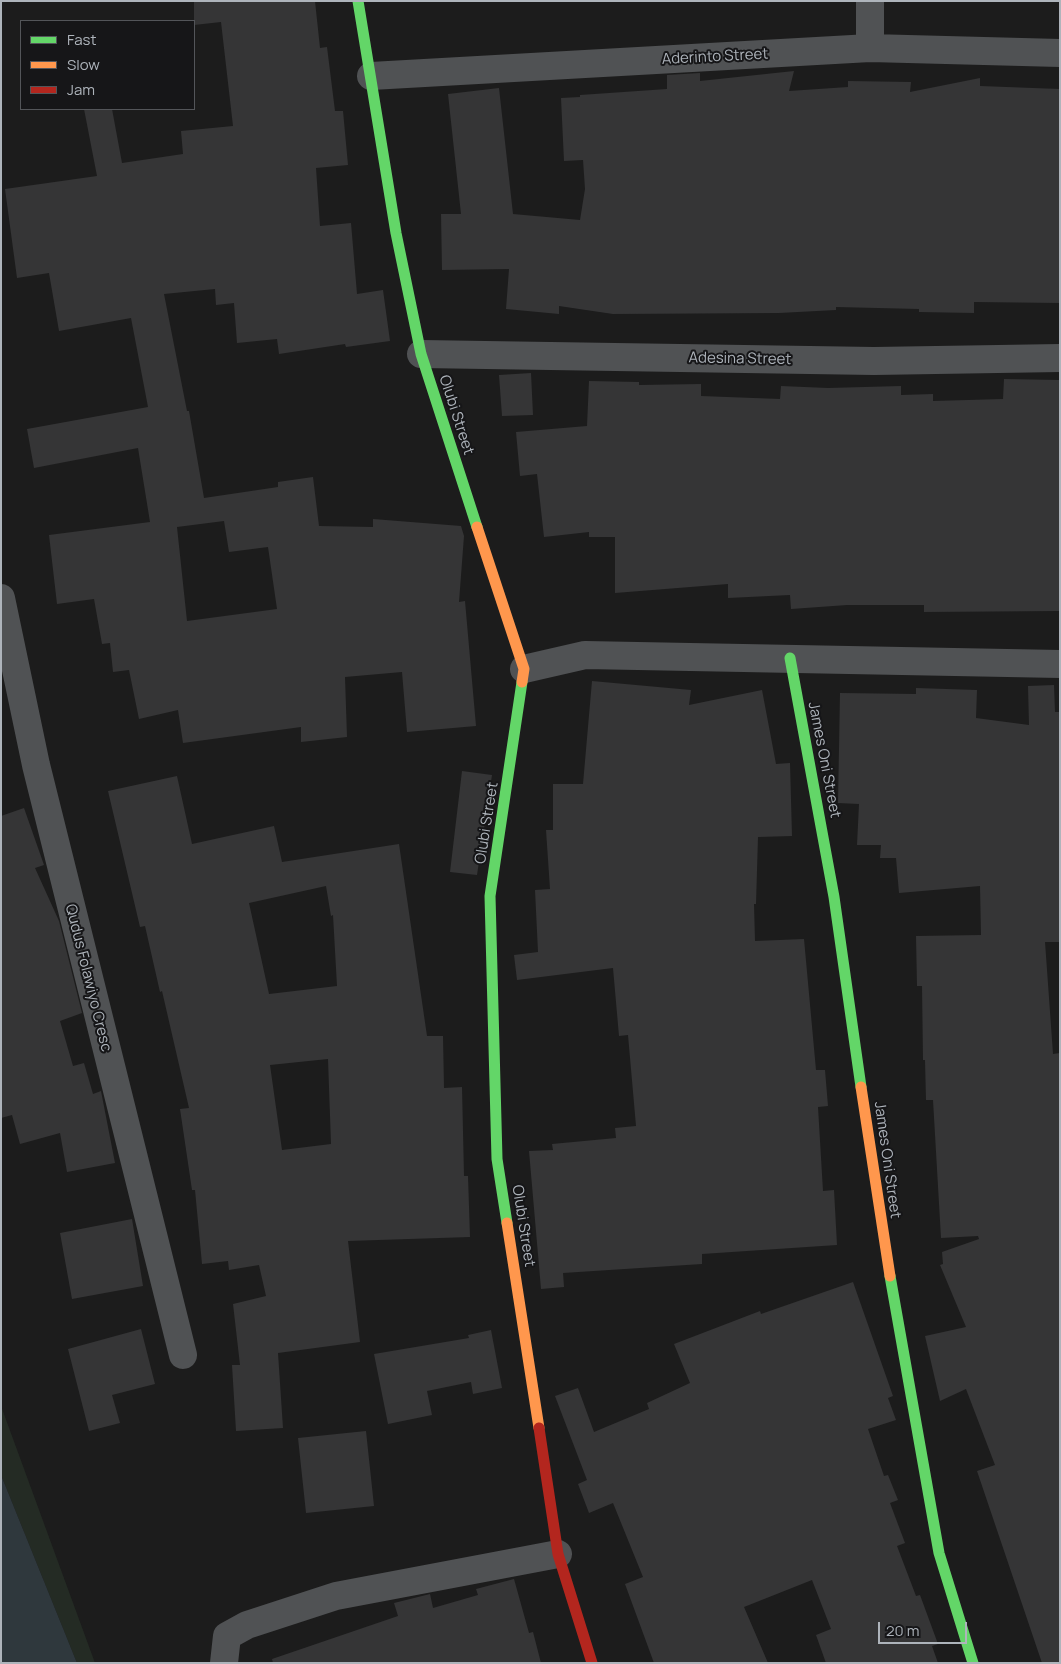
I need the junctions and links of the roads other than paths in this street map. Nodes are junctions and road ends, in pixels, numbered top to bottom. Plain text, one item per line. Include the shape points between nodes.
1 (358, 1) edge
2 (870, 1) edge
3 (870, 48) junction
4 (1060, 52) edge
5 (371, 76) junction
6 (421, 354) junction
7 (1060, 358) edge
8 (1, 598) edge
9 (790, 658) junction
10 (1060, 664) edge
11 (524, 669) junction
12 (183, 1355) dead end
13 (558, 1554) junction
14 (224, 1663) edge
15 (592, 1663) edge
16 (973, 1663) edge

1 - 5 street, Olubi Street
2 - 3 street
3 - 4 street, Aderinto Street
3 - 5 street, Aderinto Street
5 - 6 street, Olubi Street via 396,233
6 - 7 street, Adesina Street via 874,362
6 - 11 street, Olubi Street
8 - 12 street, Qudus Folawiyo Cresc via 38,775
9 - 10 street
9 - 11 street via 585,655
9 - 16 street, James Oni Street via 834,897 877,1199 939,1553
11 - 13 street, Olubi Street via 490,896 497,1159
13 - 14 street via 336,1596 247,1625 226,1636
13 - 15 street, Olubi Street

